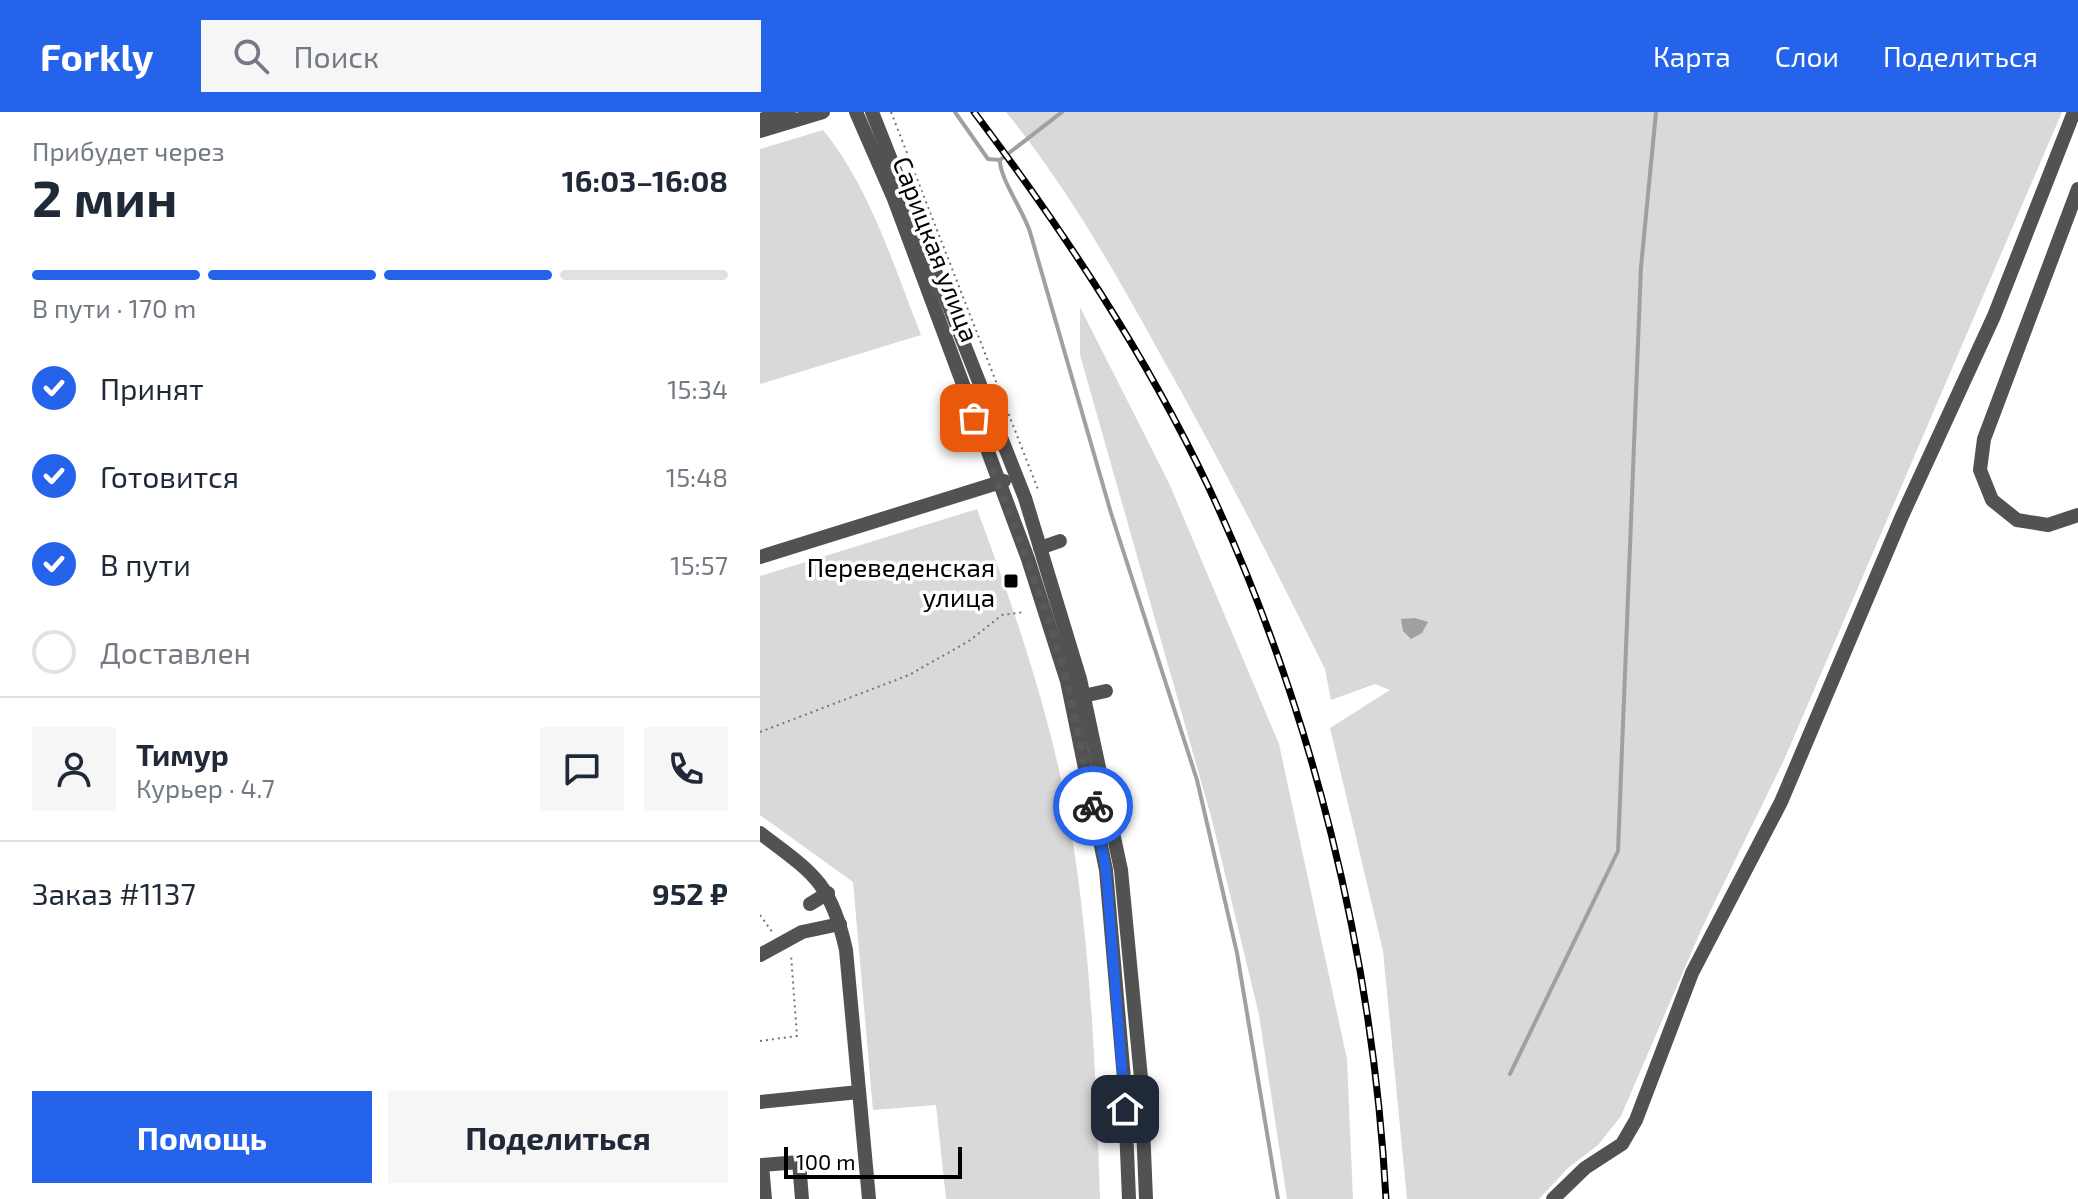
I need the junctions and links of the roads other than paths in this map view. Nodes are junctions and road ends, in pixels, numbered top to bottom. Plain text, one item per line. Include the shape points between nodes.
1 (789, 112) edge
2 (823, 112) edge
3 (856, 112) edge
4 (872, 112) edge
5 (2074, 112) edge
6 (760, 120) edge
7 (760, 131) edge
8 (2078, 189) edge
9 (1016, 477) junction
10 (997, 483) junction
11 (2078, 515) edge
12 (1060, 541) dead end
13 (1040, 548) junction
14 (760, 557) edge
15 (1106, 691) dead end
16 (1083, 696) junction
17 (760, 833) edge
18 (830, 897) junction
19 (813, 908) dead end
20 (840, 924) junction
21 (761, 953) edge
22 (859, 1092) junction
23 (760, 1102) edge
24 (765, 1199) edge
25 (802, 1199) edge
26 (869, 1199) edge
27 (1129, 1199) edge
28 (1146, 1199) edge
29 (1553, 1199) edge

1 - 6 street
2 - 7 street
3 - 10 street, Сарицкая улица via 894,199
4 - 9 street, Сарицкая улица
5 - 29 street via 1994,316 1781,802 1692,973 1636,1120 1622,1144 1585,1168
8 - 11 street via 1984,439 1980,470 1992,500 2017,520 2048,525
9 - 10 street
9 - 13 street, Сарицкая улица
10 - 14 street
10 - 27 street, Сарицкая улица via 1067,681 1106,870
12 - 13 street
13 - 16 street, Сарицкая улица
15 - 16 street
16 - 28 street, Сарицкая улица via 1121,870 1141,1078
17 - 18 street via 812,872
18 - 19 street
18 - 20 street
20 - 21 street
20 - 22 street
22 - 23 street
22 - 26 street
24 - 25 street via 762,1165 799,1162

